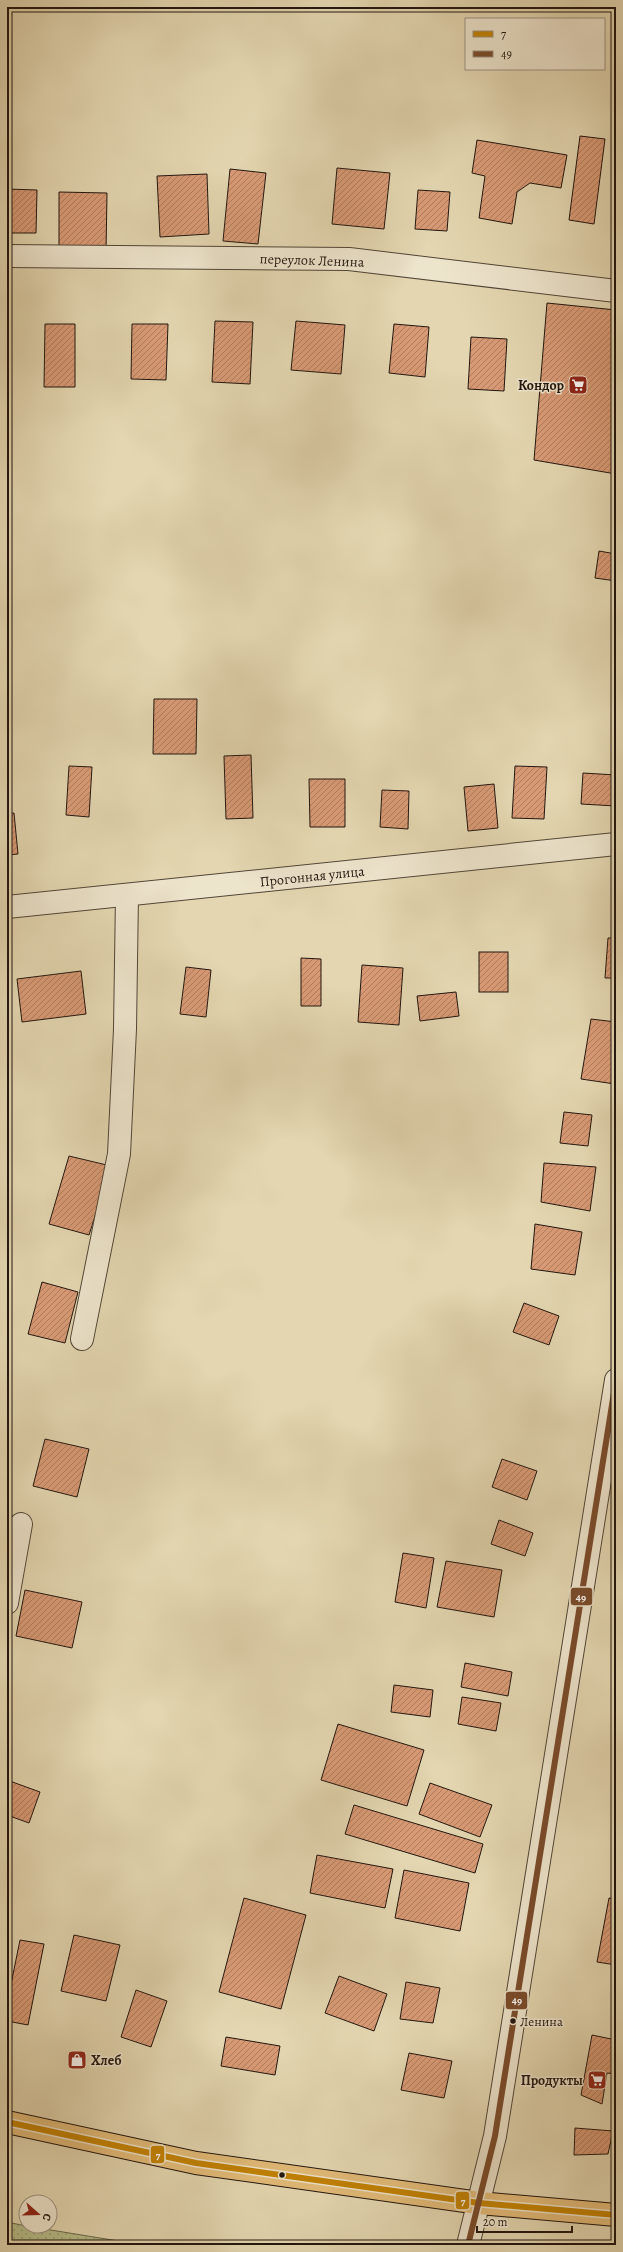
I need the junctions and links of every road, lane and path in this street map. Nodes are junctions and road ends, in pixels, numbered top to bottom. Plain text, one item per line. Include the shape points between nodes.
1 (7, 256) edge
2 (616, 291) edge
3 (616, 844) edge
4 (128, 895) junction
5 (7, 907) edge
6 (82, 1339) dead end
7 (616, 1380) edge
8 (610, 1451) edge
9 (21, 1524) dead end
10 (7, 1603) edge
11 (7, 2122) edge
12 (479, 2203) junction
13 (616, 2215) edge
14 (468, 2245) edge

1 - 2 street, переулок Ленина via 349,259
3 - 4 street, Прогонная улица
4 - 5 street, Прогонная улица
4 - 6 street via 119,1154
7 - 8 street
8 - 12 street via 495,2136
9 - 10 street
11 - 12 main road via 196,2163
12 - 13 main road
12 - 14 street

